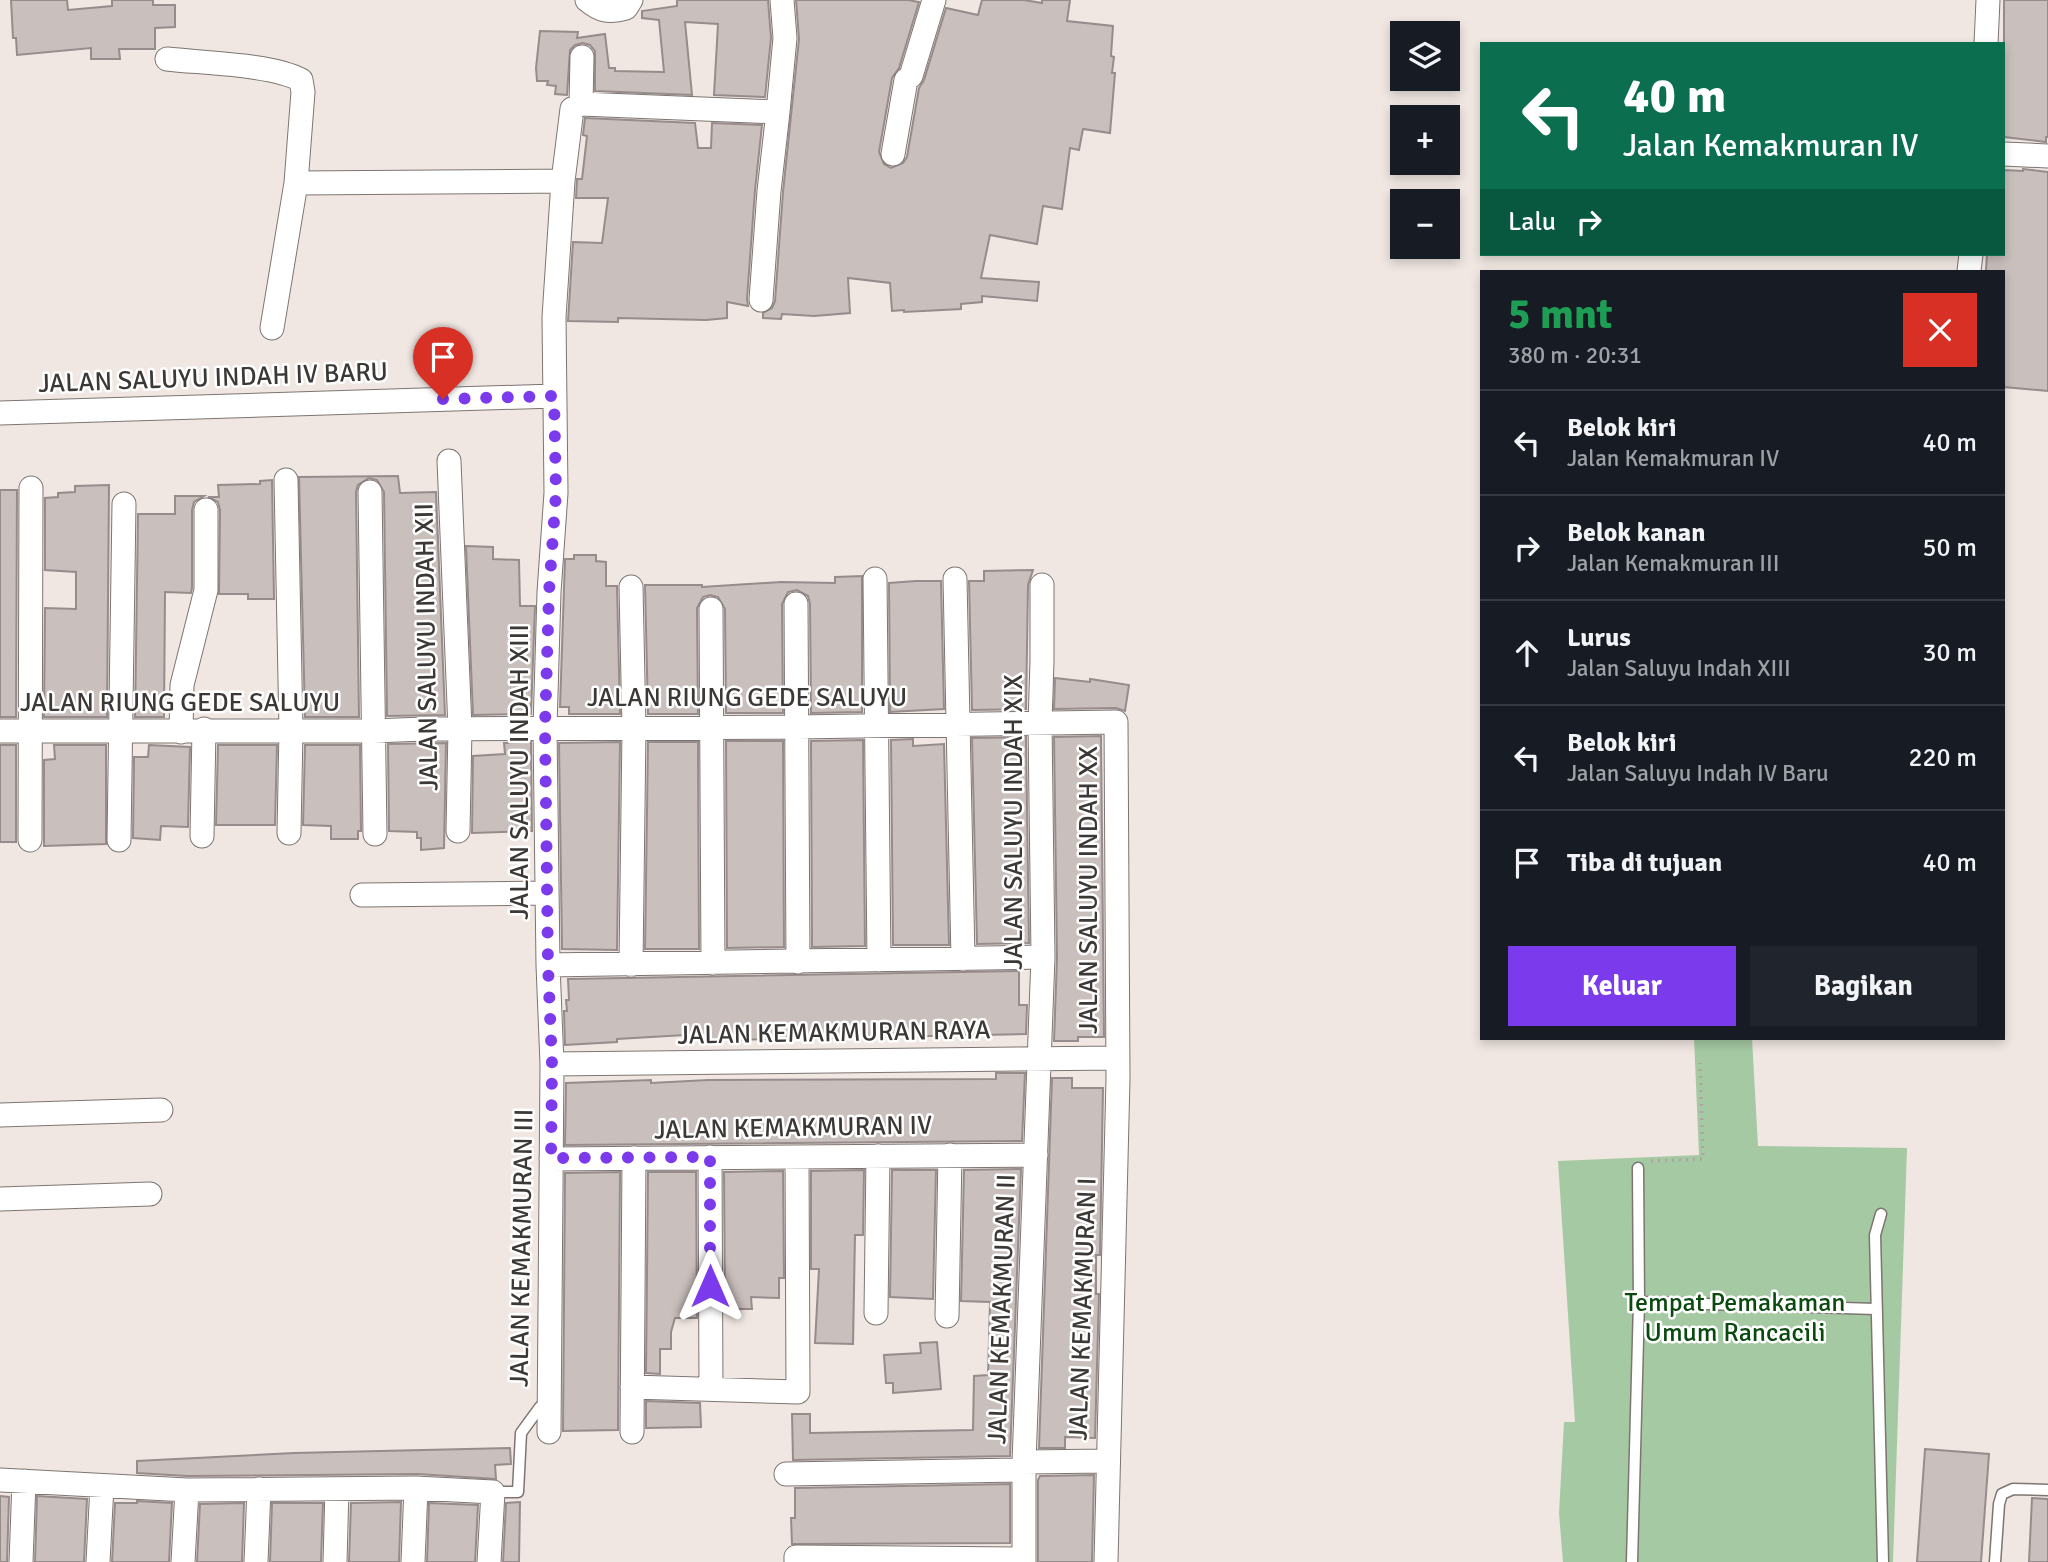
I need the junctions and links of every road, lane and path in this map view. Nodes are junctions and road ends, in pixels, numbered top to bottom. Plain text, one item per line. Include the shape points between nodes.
1 (587, 0) edge
2 (631, 0) edge
3 (782, 0) edge
4 (934, 0) edge
5 (1988, 0) edge
6 (1986, 42) edge
7 (582, 57) dead end
8 (167, 59) dead end
9 (580, 104) junction
10 (778, 112) junction
11 (893, 154) dead end
12 (2005, 154) edge
13 (2048, 156) edge
14 (563, 181) junction
15 (296, 183) junction
16 (761, 300) dead end
17 (272, 328) dead end
18 (554, 396) junction
19 (0, 413) edge
20 (450, 461) dead end
21 (286, 480) dead end
22 (31, 488) dead end
23 (370, 492) dead end
24 (124, 504) dead end
25 (206, 510) dead end
26 (875, 579) dead end
27 (955, 579) dead end
28 (1042, 585) dead end
29 (631, 587) dead end
30 (796, 604) dead end
31 (711, 609) dead end
32 (1116, 722) joint
33 (1040, 723) junction
34 (958, 725) junction
35 (712, 726) junction
36 (878, 726) junction
37 (545, 727) junction
38 (797, 727) junction
39 (634, 728) junction
40 (204, 729) junction
41 (460, 729) junction
42 (121, 730) junction
43 (291, 730) junction
44 (0, 731) edge
45 (30, 731) junction
46 (373, 731) junction
47 (181, 732) junction
48 (458, 831) dead end
49 (289, 833) dead end
50 (375, 834) dead end
51 (202, 836) dead end
52 (120, 840) dead end
53 (30, 841) dead end
54 (547, 893) junction
55 (362, 895) dead end
56 (1043, 957) junction
57 (963, 959) junction
58 (879, 960) junction
59 (798, 962) junction
60 (713, 963) junction
61 (548, 965) junction
62 (631, 965) junction
63 (1117, 1058) junction
64 (1038, 1059) junction
65 (1700, 1063) dead end
66 (552, 1064) junction
67 (161, 1110) dead end
68 (0, 1115) edge
69 (950, 1155) junction
70 (1035, 1155) junction
71 (878, 1156) junction
72 (710, 1157) junction
73 (797, 1157) junction
74 (551, 1158) junction
75 (634, 1158) junction
76 (1638, 1168) joint
77 (150, 1194) dead end
78 (0, 1199) edge
79 (1881, 1214) dead end
80 (1639, 1302) junction
81 (1877, 1310) junction
82 (876, 1313) dead end
83 (947, 1316) dead end
84 (632, 1387) junction
85 (711, 1389) junction
86 (549, 1406) junction
87 (549, 1432) dead end
88 (632, 1432) dead end
89 (1107, 1461) junction
90 (1024, 1466) junction
91 (786, 1474) dead end
92 (0, 1480) edge
93 (24, 1482) junction
94 (102, 1486) junction
95 (416, 1488) junction
96 (259, 1489) junction
97 (337, 1489) junction
98 (187, 1490) junction
99 (2048, 1490) edge
100 (493, 1492) junction
101 (796, 1560) edge
102 (871, 1560) edge
103 (1024, 1560) edge
104 (948, 1561) edge
105 (21, 1562) edge
106 (99, 1562) edge
107 (183, 1562) edge
108 (256, 1562) edge
109 (335, 1562) edge
110 (413, 1562) edge
111 (489, 1562) edge
112 (1106, 1562) edge
113 (1632, 1562) edge
114 (1883, 1562) edge
115 (1995, 1562) edge

1 - 2 street via 600,10 613,12 626,8
3 - 10 street via 785,38
4 - 11 street via 906,80
5 - 6 street
7 - 9 street
8 - 15 street via 295,77 303,92
9 - 10 street
9 - 14 street, JALAN SALUYU INDAH XIII via 572,109
10 - 16 street
12 - 13 street
14 - 15 street
14 - 18 street, JALAN SALUYU INDAH XIII
15 - 17 street
18 - 19 street, JALAN SALUYU INDAH IV BARU
18 - 37 street, JALAN SALUYU INDAH XIII via 556,493
20 - 41 street, JALAN SALUYU INDAH XII
21 - 43 street
22 - 45 street
23 - 46 street
24 - 42 street
25 - 47 street via 206,590 182,685
26 - 36 street
27 - 34 street
28 - 33 street, JALAN SALUYU INDAH XIX
29 - 39 street
30 - 38 street
31 - 35 street
32 - 33 street, JALAN RIUNG GEDE SALUYU
32 - 63 street, JALAN SALUYU INDAH XX
33 - 34 street, JALAN RIUNG GEDE SALUYU
33 - 56 street, JALAN SALUYU INDAH XIX
34 - 36 street, JALAN RIUNG GEDE SALUYU
34 - 57 street
35 - 38 street, JALAN RIUNG GEDE SALUYU
35 - 39 street, JALAN RIUNG GEDE SALUYU
35 - 60 street
36 - 38 street, JALAN RIUNG GEDE SALUYU
36 - 58 street
37 - 39 street, JALAN RIUNG GEDE SALUYU
37 - 41 street, JALAN RIUNG GEDE SALUYU
37 - 54 street, JALAN SALUYU INDAH XIII
38 - 59 street
39 - 62 street
40 - 43 street, JALAN RIUNG GEDE SALUYU
40 - 47 street, JALAN RIUNG GEDE SALUYU
40 - 51 street
41 - 46 street, JALAN RIUNG GEDE SALUYU
41 - 48 street, JALAN SALUYU INDAH XII
42 - 45 street, JALAN RIUNG GEDE SALUYU
42 - 47 street, JALAN RIUNG GEDE SALUYU
42 - 52 street
43 - 46 street, JALAN RIUNG GEDE SALUYU
43 - 49 street
44 - 45 street, JALAN RIUNG GEDE SALUYU
45 - 53 street
46 - 50 street
54 - 55 street
54 - 61 street, JALAN SALUYU INDAH XIII
56 - 57 street
56 - 64 street, JALAN SALUYU INDAH XIX
57 - 58 street
58 - 59 street
59 - 60 street
60 - 62 street
61 - 62 street
61 - 66 street, JALAN SALUYU INDAH XIII
63 - 64 street, JALAN KEMAKMURAN RAYA
63 - 89 street, JALAN KEMAKMURAN I
64 - 66 street, JALAN KEMAKMURAN RAYA
64 - 70 street, JALAN KEMAKMURAN II
65 - 76 path via 1703,1159 1645,1161
66 - 74 street, JALAN KEMAKMURAN III
67 - 68 street
69 - 70 street, JALAN KEMAKMURAN IV
69 - 71 street, JALAN KEMAKMURAN IV
69 - 83 street
70 - 90 street, JALAN KEMAKMURAN II
71 - 73 street, JALAN KEMAKMURAN IV
71 - 82 street
72 - 73 street, JALAN KEMAKMURAN IV
72 - 75 street, JALAN KEMAKMURAN IV
72 - 85 street
73 - 85 street via 797,1392
74 - 75 street, JALAN KEMAKMURAN IV
74 - 86 street, JALAN KEMAKMURAN III
75 - 84 street
76 - 80 lane
77 - 78 street
79 - 81 lane via 1875,1235
80 - 81 lane
80 - 113 lane
81 - 114 lane
84 - 85 street
84 - 88 street
86 - 87 street, JALAN KEMAKMURAN III
86 - 100 lane via 540,1407 521,1433 518,1492
89 - 90 street
89 - 112 street, JALAN KEMAKMURAN I
90 - 91 street
90 - 103 street, JALAN KEMAKMURAN II
92 - 93 street
93 - 94 street
93 - 105 street
94 - 98 street
94 - 106 street
95 - 97 street
95 - 100 street
95 - 110 street
96 - 97 street
96 - 98 street
96 - 108 street
97 - 109 street
98 - 107 street
99 - 115 lane via 2012,1489 2003,1494
100 - 111 street
101 - 102 street
102 - 104 street
103 - 104 street

